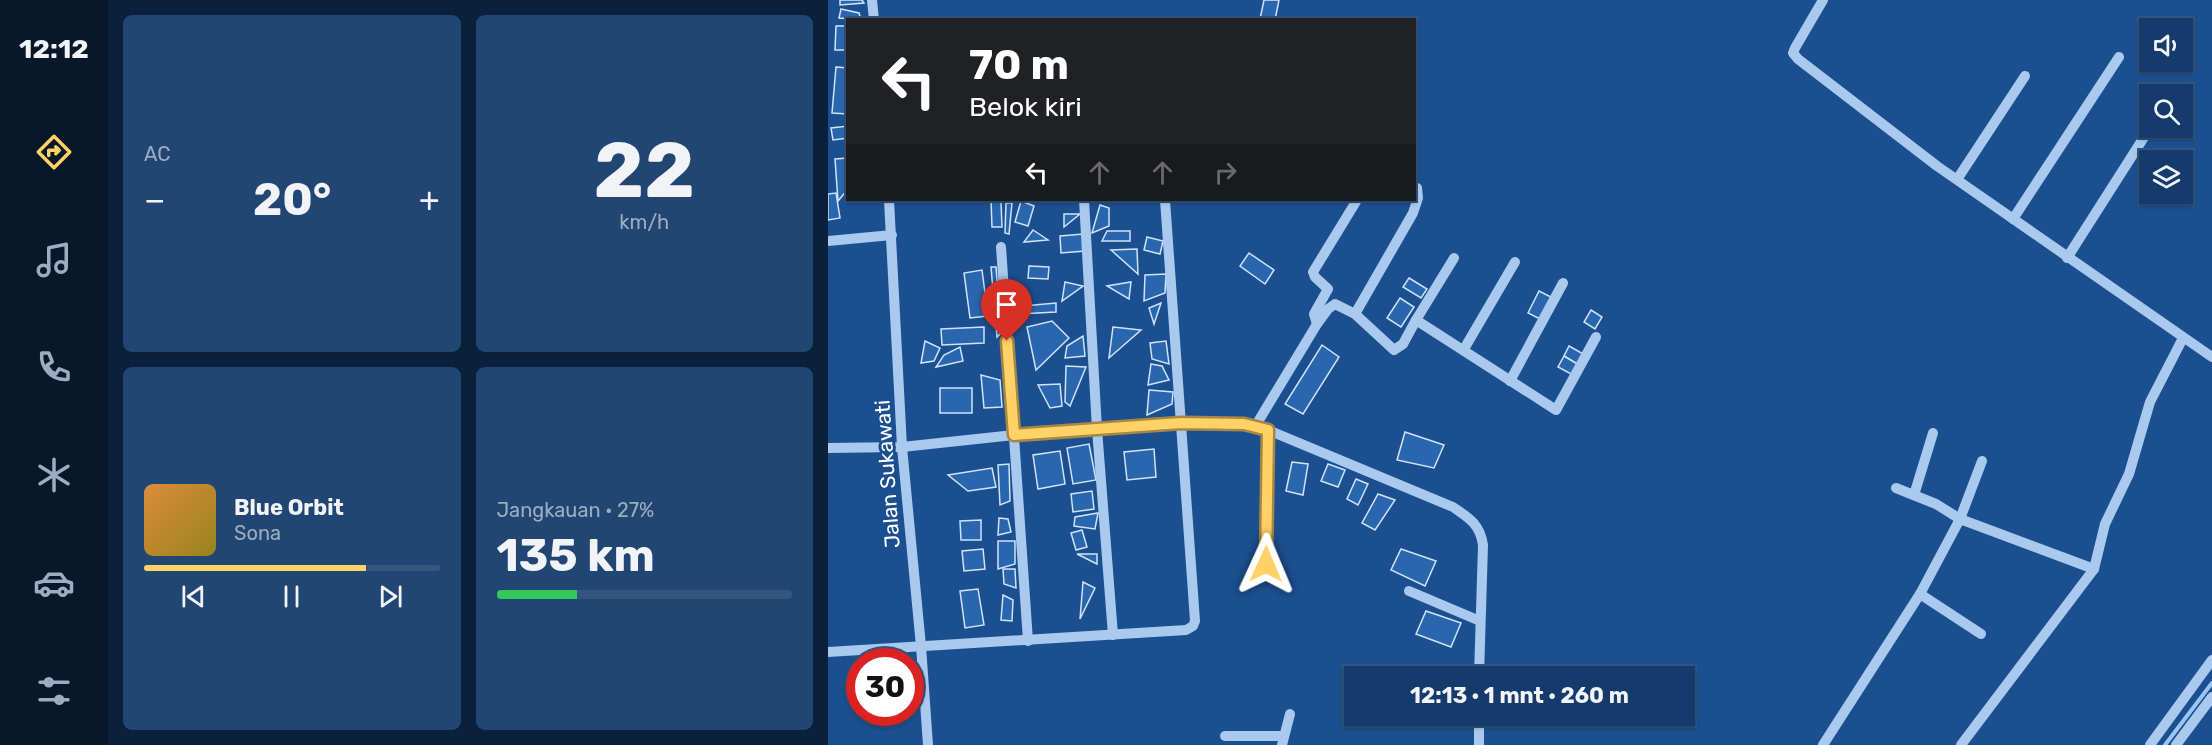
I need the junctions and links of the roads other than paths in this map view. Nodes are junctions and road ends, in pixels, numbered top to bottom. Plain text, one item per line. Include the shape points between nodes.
1 (872, 0) edge
2 (1823, 0) edge
3 (874, 18) edge
4 (2119, 57) dead end
5 (2025, 76) dead end
6 (2143, 138) edge
7 (1958, 178) junction
8 (1416, 192) edge
9 (889, 201) edge
10 (1084, 201) edge
11 (1165, 201) edge
12 (1357, 201) edge
13 (2013, 219) junction
14 (892, 235) junction
15 (828, 241) edge
16 (1000, 248) dead end
17 (1454, 258) dead end
18 (2067, 258) junction
19 (1515, 262) dead end
20 (1563, 283) dead end
21 (1355, 314) junction
22 (1416, 320) junction
23 (1317, 324) junction
24 (1596, 337) dead end
25 (2183, 338) junction
26 (1464, 349) junction
27 (2212, 357) edge
28 (1510, 381) junction
29 (1181, 423) junction
30 (1257, 425) junction
31 (1096, 429) junction
32 (1268, 430) junction
33 (1933, 433) dead end
34 (1014, 435) junction
35 (902, 447) junction
36 (828, 448) edge
37 (1982, 461) dead end
38 (1896, 488) dead end
39 (1914, 495) junction
40 (1960, 519) junction
41 (1266, 564) dead end
42 (2094, 569) junction
43 (1409, 591) dead end
44 (1920, 594) junction
45 (1480, 621) junction
46 (1981, 634) dead end
47 (1113, 635) junction
48 (1028, 641) junction
49 (921, 645) junction
50 (828, 652) edge
51 (2212, 660) edge
52 (1479, 666) edge
53 (2212, 697) edge
54 (1290, 714) dead end
55 (1479, 726) edge
56 (1225, 735) dead end
57 (1283, 741) edge
58 (928, 745) edge
59 (1479, 745) edge
60 (1823, 745) edge
61 (1961, 745) edge
62 (2150, 745) edge
63 (2175, 745) edge

1 - 3 street
2 - 7 street via 1794,56
4 - 13 street
5 - 7 street
6 - 18 street
7 - 13 street
8 - 21 street via 1413,213
9 - 14 street, Jalan Sukawati
10 - 31 street
11 - 29 street
12 - 23 street via 1313,272 1328,289 1314,314
13 - 18 street
14 - 15 street
14 - 35 street, Jalan Sukawati
16 - 34 street
17 - 22 street
18 - 25 street
19 - 26 street
20 - 28 street
21 - 22 street via 1394,350 1403,344
21 - 23 street via 1335,303
22 - 26 street
23 - 30 street
24 - 28 street via 1556,410
25 - 27 street
25 - 42 street via 2150,402 2129,474 2105,524
26 - 28 street
29 - 30 street
29 - 31 street
29 - 47 street via 1194,624 1186,630
30 - 32 street
31 - 34 street
31 - 47 street
32 - 41 street
32 - 45 street via 1453,507 1472,520 1481,532 1483,544
33 - 39 street
34 - 35 street
34 - 48 street
35 - 36 street
35 - 49 street, Jalan Sukawati
37 - 40 street
38 - 39 street
39 - 40 street
40 - 42 street
40 - 44 street
42 - 61 street
43 - 45 street
44 - 46 street
44 - 60 street
45 - 52 street
47 - 48 street
48 - 49 street
49 - 50 street
49 - 58 street, Jalan Sukawati
51 - 62 street
53 - 63 street
54 - 57 street
55 - 59 street
56 - 57 street

